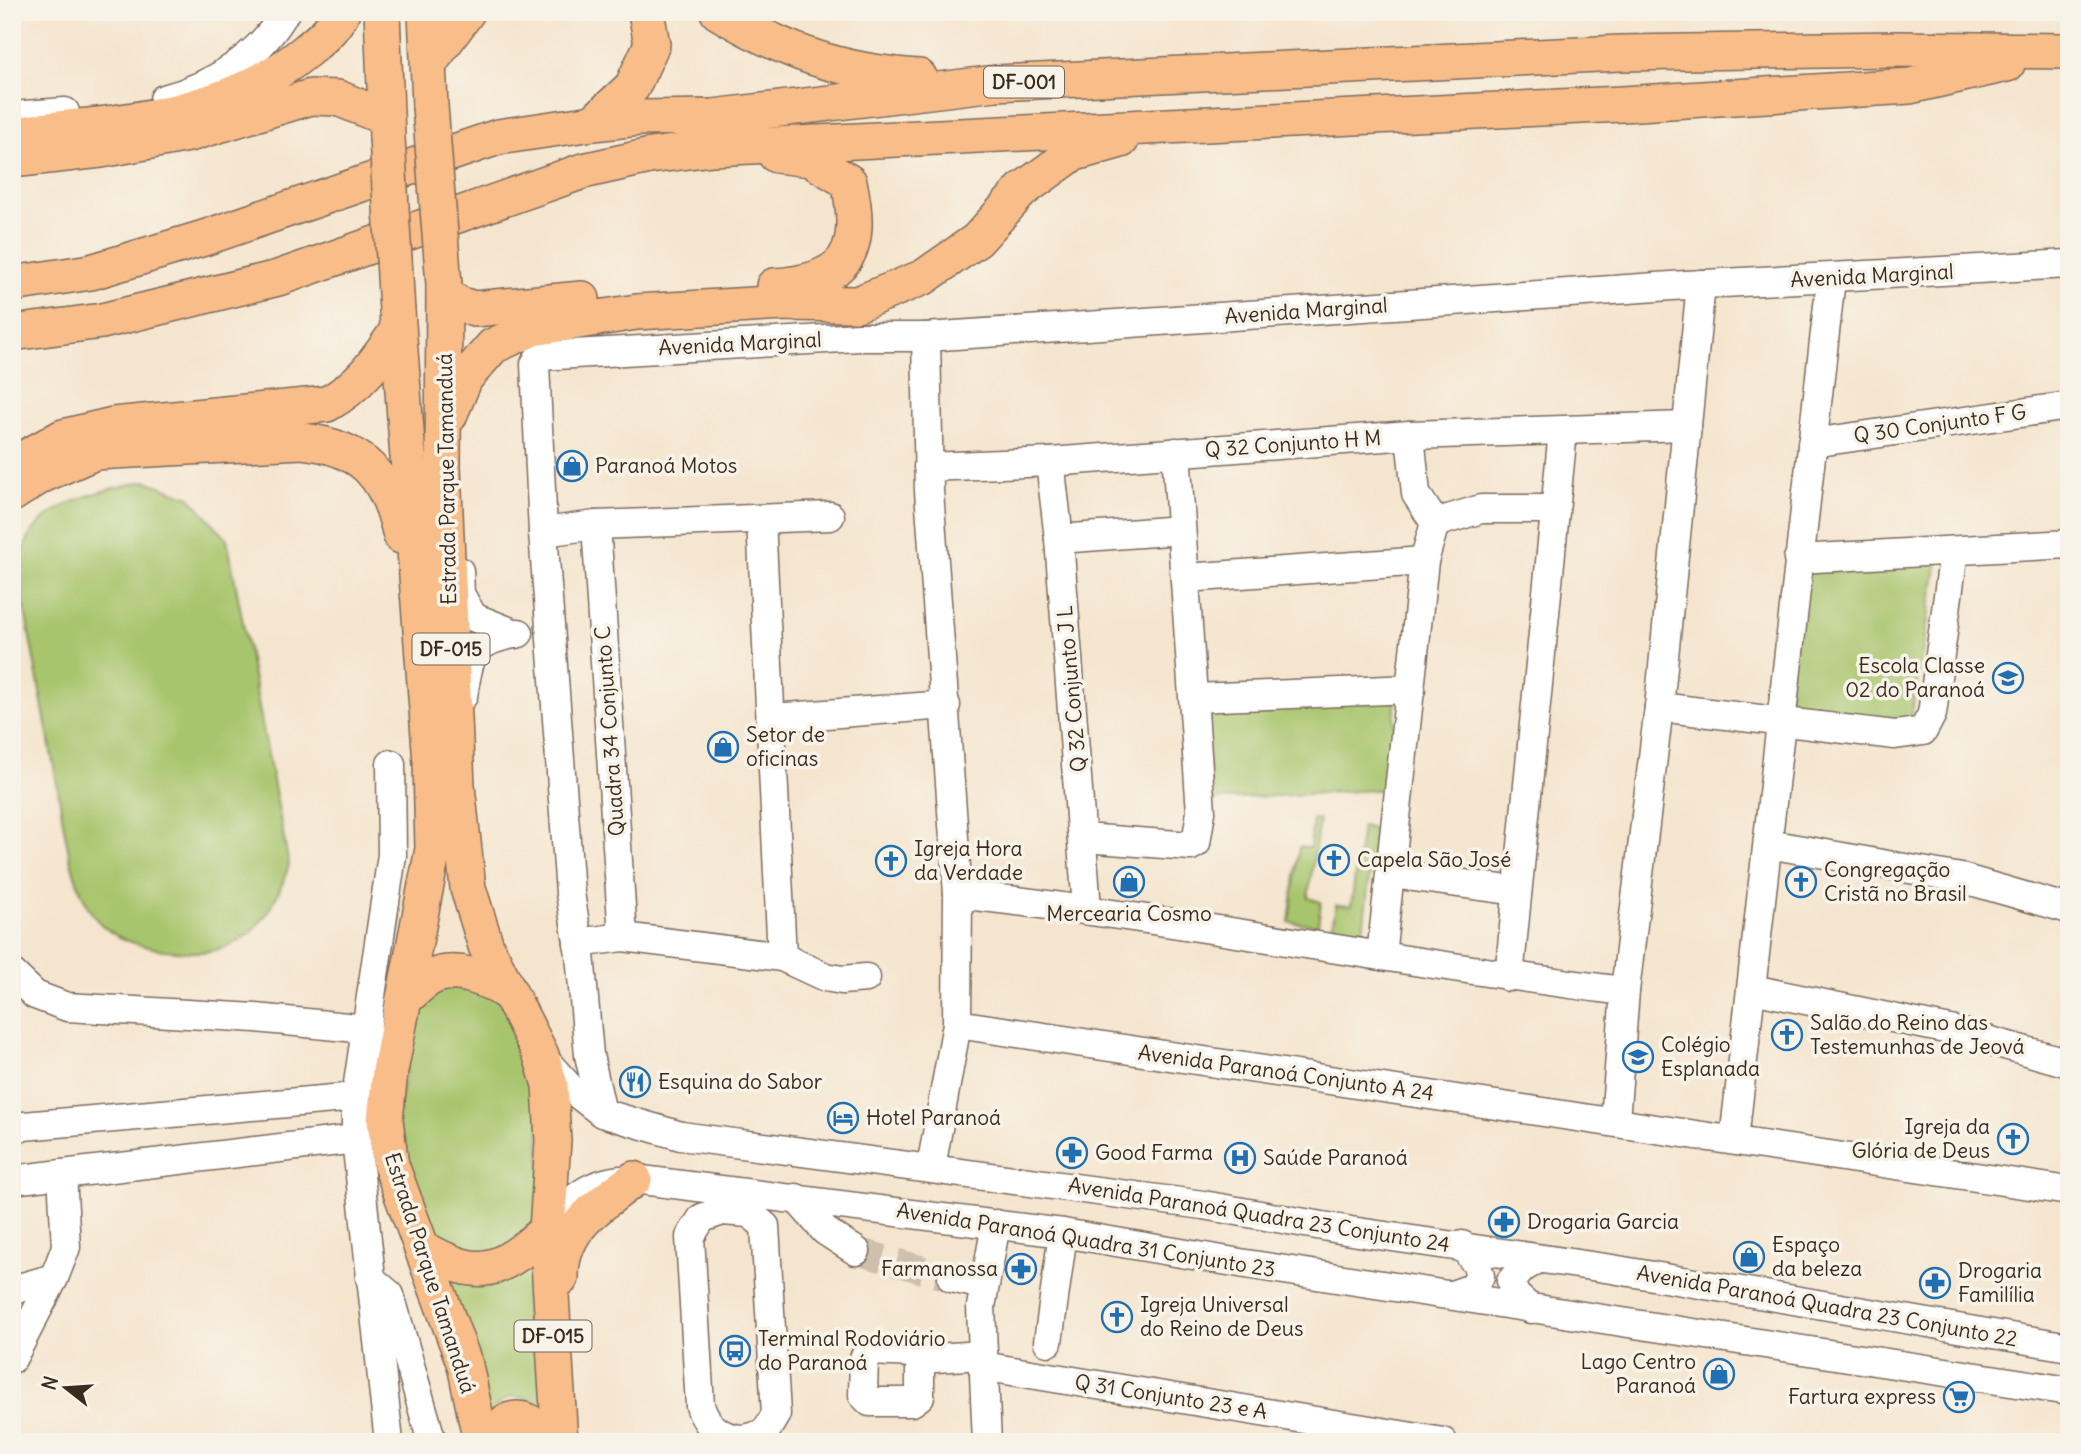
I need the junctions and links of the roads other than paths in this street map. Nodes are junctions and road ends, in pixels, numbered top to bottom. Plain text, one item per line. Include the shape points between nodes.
1 (285, 12) edge
2 (342, 12) edge
3 (382, 12) edge
4 (426, 12) edge
5 (467, 12) edge
6 (646, 12) edge
7 (718, 12) edge
8 (2065, 52) edge
9 (430, 62) junction
10 (996, 83) junction
11 (12, 116) edge
12 (593, 123) junction
13 (1178, 123) junction
14 (386, 127) junction
15 (12, 136) edge
16 (712, 148) junction
17 (12, 160) edge
18 (2069, 264) edge
19 (1831, 279) junction
20 (12, 284) edge
21 (1701, 284) junction
22 (445, 290) junction
23 (858, 320) junction
24 (397, 321) junction
25 (12, 333) edge
26 (926, 337) junction
27 (2069, 406) edge
28 (1687, 426) junction
29 (444, 429) junction
30 (1563, 431) junction
31 (1410, 435) junction
32 (1812, 443) junction
33 (1176, 452) junction
34 (1050, 462) junction
35 (12, 465) edge
36 (443, 467) junction
37 (928, 467) junction
38 (12, 494) edge
39 (1554, 509) junction
40 (830, 516) dead end
41 (761, 519) junction
42 (1435, 523) junction
43 (596, 526) junction
44 (1181, 530) junction
45 (542, 532) junction
46 (1059, 539) junction
47 (2069, 544) edge
48 (1954, 551) junction
49 (1798, 559) junction
50 (1424, 561) junction
51 (1186, 578) junction
52 (422, 628) junction
53 (550, 631) junction
54 (516, 634) junction
55 (1411, 689) junction
56 (1194, 698) junction
57 (946, 705) junction
58 (1658, 707) junction
59 (773, 718) junction
60 (1782, 721) junction
61 (456, 748) junction
62 (391, 764) dead end
63 (1084, 838) junction
64 (1769, 844) junction
65 (1391, 874) junction
66 (1517, 891) junction
67 (958, 894) junction
68 (1087, 909) junction
69 (2069, 909) edge
70 (623, 937) junction
71 (579, 948) junction
72 (1381, 956) junction
73 (782, 957) junction
74 (12, 973) edge
75 (1509, 977) junction
76 (398, 978) junction
77 (866, 978) dead end
78 (1752, 989) junction
79 (1625, 991) junction
80 (509, 994) junction
81 (957, 1024) junction
82 (367, 1029) junction
83 (541, 1055) junction
84 (2069, 1063) edge
85 (356, 1097) junction
86 (602, 1113) junction
87 (1615, 1121) junction
88 (12, 1128) edge
89 (356, 1139) junction
90 (1734, 1140) junction
91 (816, 1155) junction
92 (931, 1167) junction
93 (62, 1174) junction
94 (634, 1179) junction
95 (12, 1180) edge
96 (2069, 1191) edge
97 (803, 1199) junction
98 (720, 1200) junction
99 (996, 1224) junction
100 (547, 1230) junction
101 (1063, 1233) junction
102 (1462, 1245) junction
103 (422, 1248) junction
104 (856, 1251) tunnel mouth
105 (1538, 1259) junction
106 (1586, 1265) joint
107 (54, 1278) junction
108 (370, 1278) junction
109 (953, 1278) tunnel mouth
110 (984, 1285) junction
111 (12, 1290) edge
112 (1452, 1295) junction
113 (1531, 1309) junction
114 (1048, 1342) dead end
115 (2069, 1347) edge
116 (12, 1359) edge
117 (920, 1359) dead end
118 (982, 1360) junction
119 (2069, 1391) edge
120 (423, 1405) junction
121 (386, 1414) junction
122 (389, 1442) edge
123 (432, 1442) edge
124 (481, 1442) edge
125 (498, 1442) edge
126 (552, 1442) edge
127 (560, 1442) edge
128 (987, 1442) edge
129 (1443, 1442) edge

1 - 11 street via 256,50 215,80 187,93 156,102
2 - 15 main road via 334,27 291,63 232,96 115,123
3 - 14 main road, Estrada Parque Tamanduá
4 - 9 main road, Estrada Parque Tamanduá
5 - 9 main road
6 - 12 main road via 652,44 632,87
7 - 10 main road via 768,42 811,58 879,74
8 - 10 main road, DF-001 via 1620,52
8 - 13 main road, DF-001 via 1910,86
9 - 22 main road, Estrada Parque Tamanduá, bridge
10 - 12 main road, DF-001 via 713,117
12 - 20 main road, DF-001 via 498,137 204,238 91,272
13 - 16 main road, DF-001
13 - 23 main road via 1072,154 1023,190 976,240
14 - 17 main road via 338,98 311,97 189,134
14 - 24 main road, Estrada Parque Tamanduá, bridge
16 - 22 main road via 810,159 849,182 857,218 852,247 838,266 815,282 474,309 459,304
16 - 25 main road, DF-001 via 583,171 278,278 102,321
18 - 19 street, Avenida Marginal
19 - 21 street, Avenida Marginal
19 - 32 street
21 - 26 street, Avenida Marginal
21 - 28 street
22 - 29 main road, Estrada Parque Tamanduá / DF-015
23 - 26 street, Avenida Marginal
23 - 29 main road via 784,303 638,312 533,328 493,346 465,378
23 - 45 street, Avenida Marginal via 543,355 535,364
24 - 35 main road via 371,369 351,391 327,404 113,425 63,437
24 - 52 main road, Estrada Parque Tamanduá / DF-015
26 - 37 street
27 - 32 street, Q 30 Conjunto F G
28 - 30 street, Q 32 Conjunto H M
28 - 58 street
29 - 36 main road, Estrada Parque Tamanduá / DF-015
30 - 31 street, Q 32 Conjunto H M
30 - 39 street
31 - 33 street, Q 32 Conjunto H M
31 - 42 street via 1416,494
32 - 49 street
33 - 34 street, Q 32 Conjunto H M
33 - 44 street
34 - 37 street, Q 32 Conjunto H M
34 - 46 street, Q 32 Conjunto J L
36 - 54 street via 457,514 460,594 473,617
36 - 61 main road, Estrada Parque Tamanduá / DF-015
37 - 57 street
38 - 52 main road via 95,452 302,441 329,444 378,474 395,510
39 - 42 street via 1481,509
39 - 66 street
40 - 41 street
41 - 43 street
41 - 59 street
42 - 50 street
43 - 45 street
43 - 70 street, Quadra 34 Conjunto C
44 - 46 street
44 - 51 street
45 - 53 street
46 - 63 street, Q 32 Conjunto J L
47 - 48 street
48 - 49 street
48 - 60 street via 1932,714 1923,731 1895,735
49 - 60 street
50 - 51 street
50 - 55 street
51 - 56 street
52 - 76 main road, Estrada Parque Tamanduá / DF-015 via 433,849
53 - 54 street
53 - 71 street via 570,893
54 - 61 street via 490,641 469,659
55 - 56 street
55 - 65 street
56 - 63 street via 1201,812 1196,843
57 - 59 street
57 - 67 street
58 - 60 street
58 - 79 street
59 - 73 street
60 - 64 street
61 - 80 main road, Estrada Parque Tamanduá / DF-015 via 468,888 486,946
62 - 76 street
63 - 68 street, Q 32 Conjunto J L
64 - 69 street via 1961,878
64 - 78 street
65 - 66 street
65 - 72 street
66 - 75 street
67 - 68 street
67 - 81 street
68 - 72 street
70 - 71 street
70 - 73 street
71 - 86 street via 589,1055
72 - 75 street
73 - 77 street via 825,977
74 - 82 street via 34,995 67,1007
75 - 79 street
76 - 80 main road via 467,973
76 - 82 street
76 - 103 main road, Estrada Parque Tamanduá / DF-015 via 385,1120 391,1165
78 - 84 street via 1955,1031
78 - 90 street
79 - 87 street
80 - 83 main road, Estrada Parque Tamanduá / DF-015
81 - 87 street, Avenida Paranoá Conjunto A 24
81 - 92 street
82 - 85 street
83 - 86 street via 571,1089
83 - 100 main road, Estrada Parque Tamanduá / DF-015 via 550,1085 553,1141
85 - 88 street
85 - 89 street
86 - 91 street, Avenida Paranoá Quadra 23 Conjunto 24 via 681,1136
87 - 90 street, Avenida Paranoá Conjunto A 24
89 - 93 street
89 - 108 street
90 - 96 street, Avenida Paranoá Conjunto A 24
91 - 92 street, Avenida Paranoá Quadra 23 Conjunto 24
91 - 97 street via 798,1172
92 - 102 street, Avenida Paranoá Quadra 23 Conjunto 24
93 - 95 street
93 - 107 street via 66,1247
94 - 98 street, Avenida Paranoá Quadra 31 Conjunto 23
94 - 100 street, Avenida Paranoá Quadra 31 Conjunto 23 via 607,1180 568,1201
94 - 127 main road via 582,1218 572,1232 561,1268 565,1418
97 - 98 street, Avenida Paranoá Quadra 31 Conjunto 23
97 - 99 street, Avenida Paranoá Quadra 31 Conjunto 23
97 - 104 street via 825,1231
98 - 98 street via 690,1237 700,1406 713,1430 746,1437 766,1431 776,1414 765,1226
99 - 101 street, Avenida Paranoá Quadra 31 Conjunto 23
99 - 110 street
100 - 103 main road via 497,1267 468,1269
100 - 127 main road, Estrada Parque Tamanduá / DF-015
101 - 112 street, Avenida Paranoá Quadra 31 Conjunto 23
101 - 114 street
102 - 105 street, Avenida Paranoá Quadra 23 Conjunto 24
102 - 112 street via 1480,1276 1472,1289
103 - 124 main road, Estrada Parque Tamanduá / DF-015 via 465,1365
105 - 106 street, Avenida Paranoá Quadra 23 Conjunto 24
105 - 113 street via 1511,1281 1515,1295
106 - 115 street, Avenida Paranoá Quadra 23 Conjunto 22
107 - 111 street
107 - 116 street
108 - 120 street via 390,1295
108 - 121 street
109 - 110 street
110 - 118 street
112 - 113 street, Avenida Paranoá Quadra 31 Conjunto 23
113 - 119 street, Avenida Paranoá Quadra 31 Conjunto 23
117 - 118 street, Q 31 Conjunto 23 e A
118 - 128 street
118 - 129 street, Q 31 Conjunto 23 e A
120 - 121 street
120 - 123 street
121 - 122 street
125 - 126 main road via 506,1422 516,1417 526,1419

